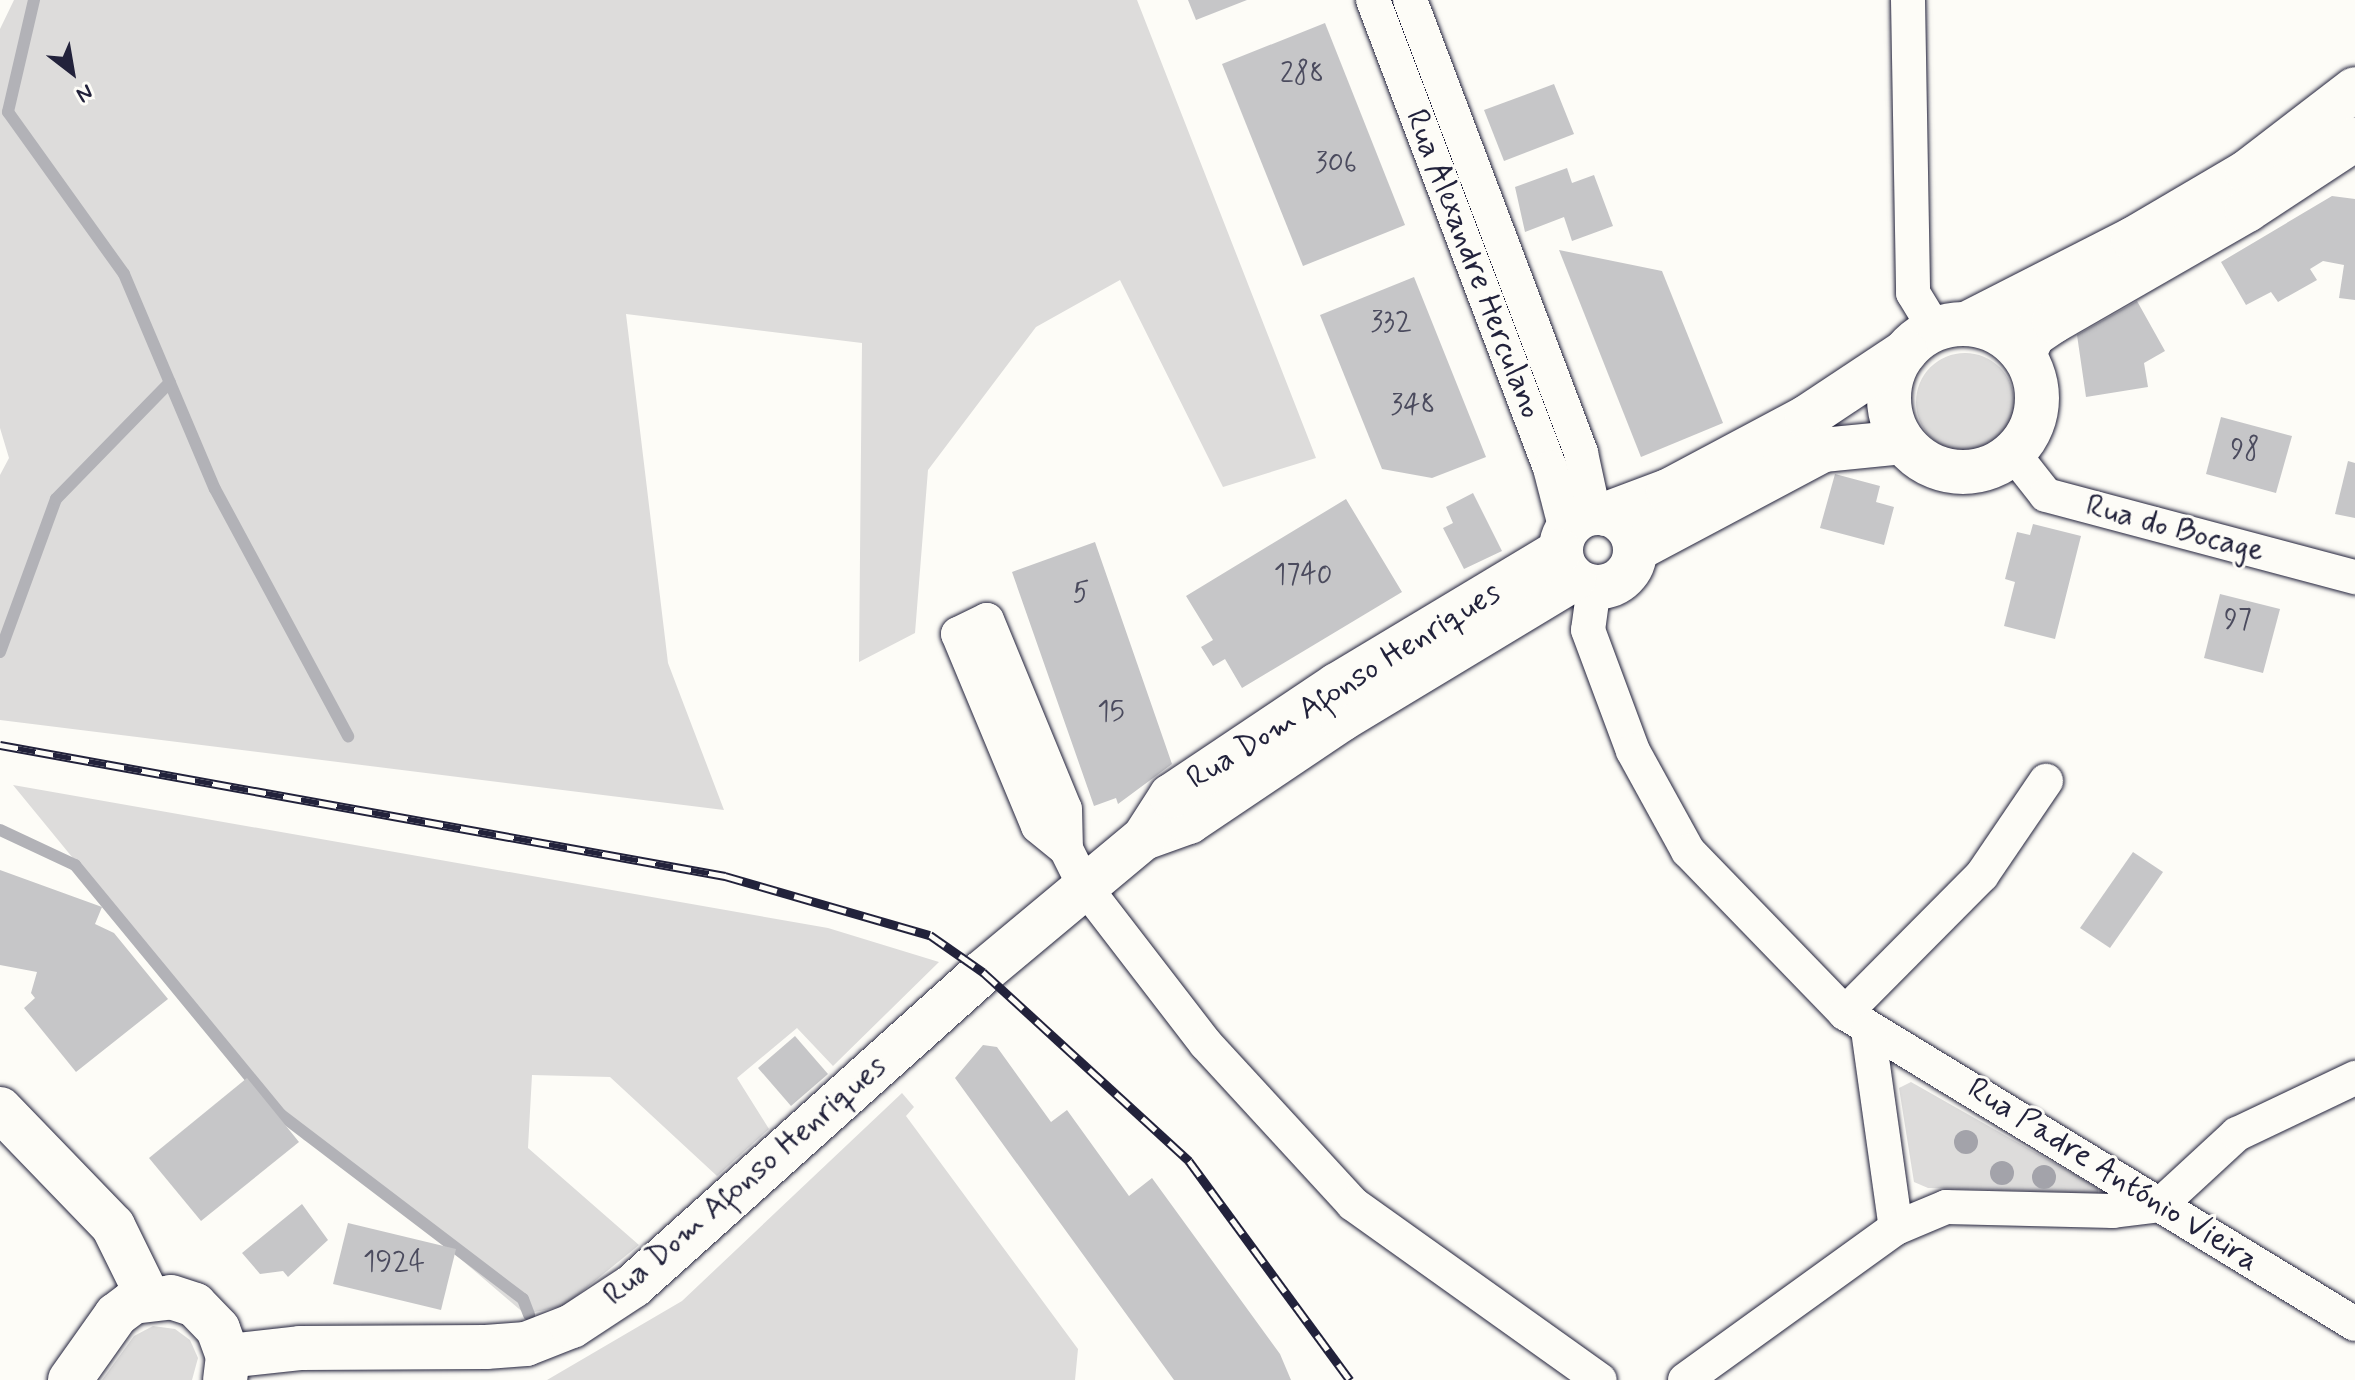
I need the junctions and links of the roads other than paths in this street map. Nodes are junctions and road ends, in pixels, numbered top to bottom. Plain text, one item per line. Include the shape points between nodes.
1 (1373, 0) edge
2 (1410, 0) edge
3 (1908, 0) edge
4 (2355, 89) edge
5 (2355, 139) edge
6 (1936, 335) junction
7 (2024, 354) junction
8 (1903, 442) junction
9 (2013, 453) junction
10 (1583, 546) junction
11 (2355, 577) edge
12 (2046, 781) dead end
13 (1076, 868) junction
14 (1857, 1022) junction
15 (2355, 1078) edge
16 (0, 1109) edge
17 (2160, 1205) junction
18 (1896, 1228) junction
19 (148, 1297) junction
20 (2355, 1324) edge
21 (226, 1368) edge
22 (70, 1380) edge
23 (1600, 1380) edge
24 (1685, 1380) edge

1 - 10 street, Rua Alexandre Herculano
2 - 10 street, Rua Alexandre Herculano via 1581,453
3 - 6 street via 1913,293
4 - 6 street, Rua Dom Afonso Henriques via 2247,172 2133,239
5 - 7 street via 2247,210 2054,321 2033,335
6 - 7 street via 1999,332
6 - 8 street via 1894,369 1889,407
6 - 10 street, Rua Dom Afonso Henriques via 1807,417 1668,491
7 - 9 street via 2034,373 2037,405 2027,436
8 - 9 street via 1917,457 1956,472 1986,468
8 - 10 street, Rua Dom Afonso Henriques via 1823,450 1635,550 1627,574
9 - 11 street, Rua do Bocage via 2046,495
10 - 13 street, Rua Dom Afonso Henriques via 1189,822
10 - 14 street, Rua Padre António Vieira via 1588,630 1633,751 1688,851
12 - 14 street via 1982,875
13 - 13 street via 1065,809 987,620 958,634 1038,826
13 - 21 street, Rua Dom Afonso Henriques via 633,1286 572,1326 526,1344 300,1348
13 - 23 street via 1206,1044 1353,1204
14 - 17 street, Rua Padre António Vieira
14 - 18 street
15 - 17 street via 2237,1134
16 - 19 street via 113,1226
17 - 18 street via 2113,1211 1946,1207
17 - 20 street, Rua Padre António Vieira
18 - 24 street
19 - 21 street via 195,1305 218,1329
19 - 22 street via 116,1315

